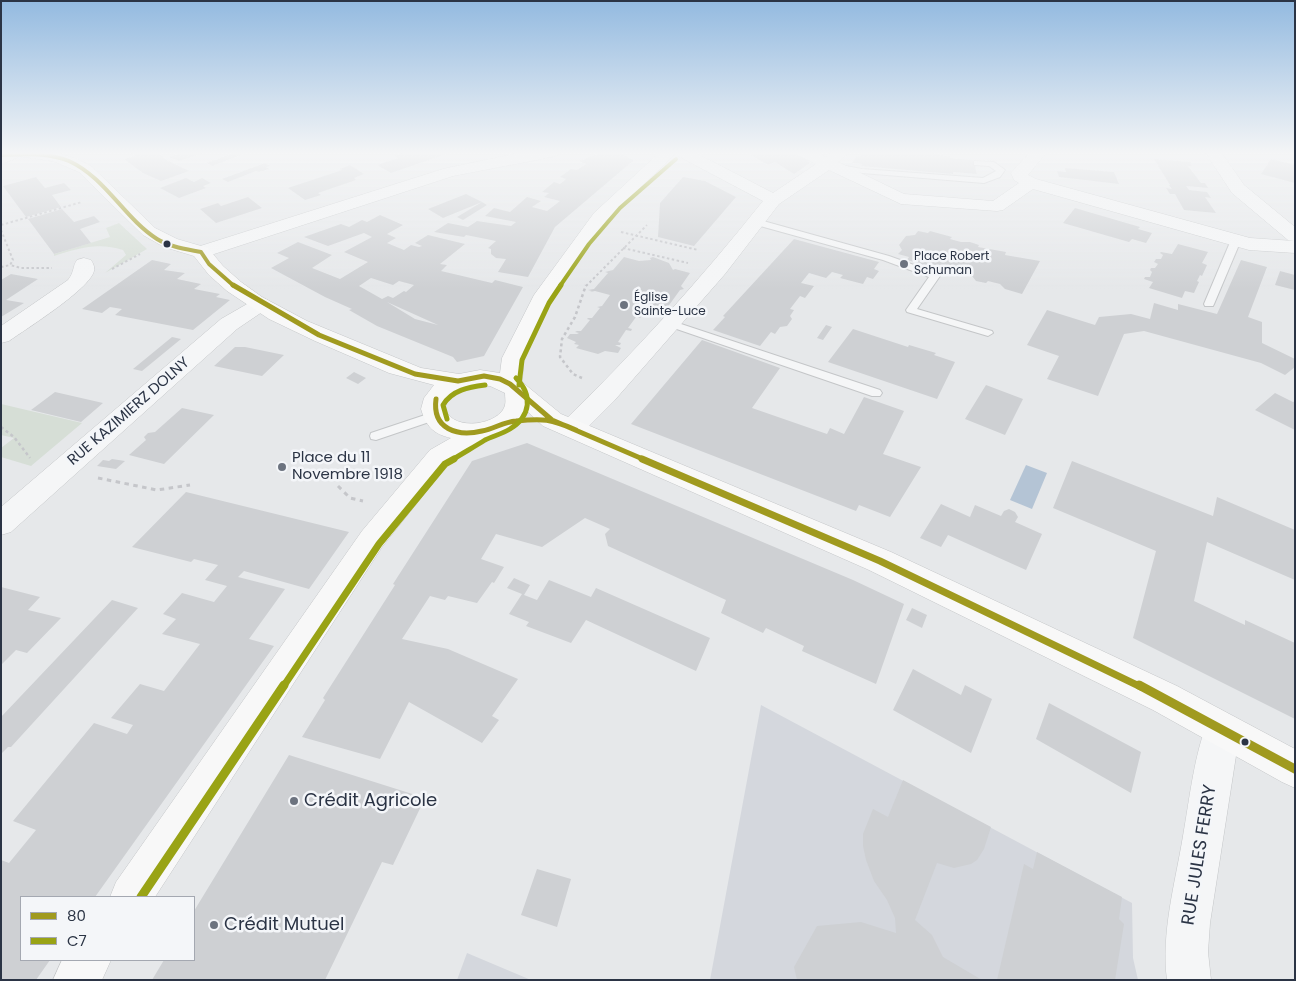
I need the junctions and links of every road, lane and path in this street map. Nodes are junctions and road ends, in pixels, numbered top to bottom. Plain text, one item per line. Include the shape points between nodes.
1 (97, 198) edge
2 (114, 198) edge
3 (369, 198) edge
4 (620, 198) edge
5 (769, 198) edge
6 (776, 198) edge
7 (898, 198) edge
8 (1009, 198) edge
9 (1083, 198) edge
10 (1250, 198) edge
11 (773, 200) junction
12 (756, 222) junction
13 (1, 225) edge
14 (647, 225) dead end
15 (1, 230) edge
16 (624, 233) dead end
17 (635, 235) junction
18 (1295, 236) edge
19 (1236, 240) junction
20 (623, 248) junction
21 (1295, 248) edge
22 (201, 252) junction
23 (723, 263) junction
24 (84, 264) joint
25 (10, 265) junction
26 (1, 267) edge
27 (261, 304) junction
28 (1209, 304) dead end
29 (669, 323) junction
30 (988, 333) dead end
31 (1, 336) edge
32 (512, 358) junction
33 (415, 374) junction
34 (484, 376) junction
35 (458, 382) junction
36 (513, 387) junction
37 (608, 391) junction
38 (876, 393) dead end
39 (436, 412) junction
40 (562, 424) junction
41 (1, 427) edge
42 (494, 427) junction
43 (376, 436) dead end
44 (438, 457) junction
45 (37, 462) dead end
46 (92, 477) dead end
47 (190, 486) dead end
48 (1, 524) edge
49 (1222, 730) junction
50 (1295, 770) edge
51 (132, 896) edge
52 (88, 961) edge
53 (76, 980) edge
54 (1189, 980) edge

1 - 13 path
2 - 22 street via 158,239 178,248
3 - 22 street
4 - 32 street via 582,239 541,299
5 - 11 street
6 - 11 street
7 - 8 street via 997,206
9 - 19 street
10 - 18 street
11 - 12 street
12 - 23 street
12 - 30 lane via 886,258 935,276 911,310
14 - 17 path
15 - 25 path via 14,260
16 - 17 path
17 - 20 path
17 - 23 path
19 - 21 street
19 - 28 lane
20 - 23 path
20 - 37 path via 587,283 575,317 562,339 560,357 573,374
22 - 27 street via 224,279
23 - 29 street
24 - 25 path via 44,269
24 - 31 street via 84,272 75,284
25 - 26 path
27 - 33 street via 319,335
27 - 48 street, RUE KAZIMIERZ DOLNY via 229,324
29 - 37 street
29 - 38 lane
32 - 34 street
32 - 36 street
33 - 35 street
33 - 39 street
34 - 35 street
34 - 36 street via 500,379
35 - 39 street via 446,388
36 - 40 street
36 - 42 street via 519,399 518,408
37 - 40 street
39 - 42 street via 448,428 459,432
39 - 43 lane
39 - 44 street
40 - 42 street
40 - 49 street via 880,561 1165,698
41 - 45 path via 12,432 21,449
42 - 44 street
44 - 51 street via 372,539
46 - 47 path via 157,490
49 - 50 street
49 - 54 street, RUE JULES FERRY via 1190,914 1186,964
52 - 53 street

